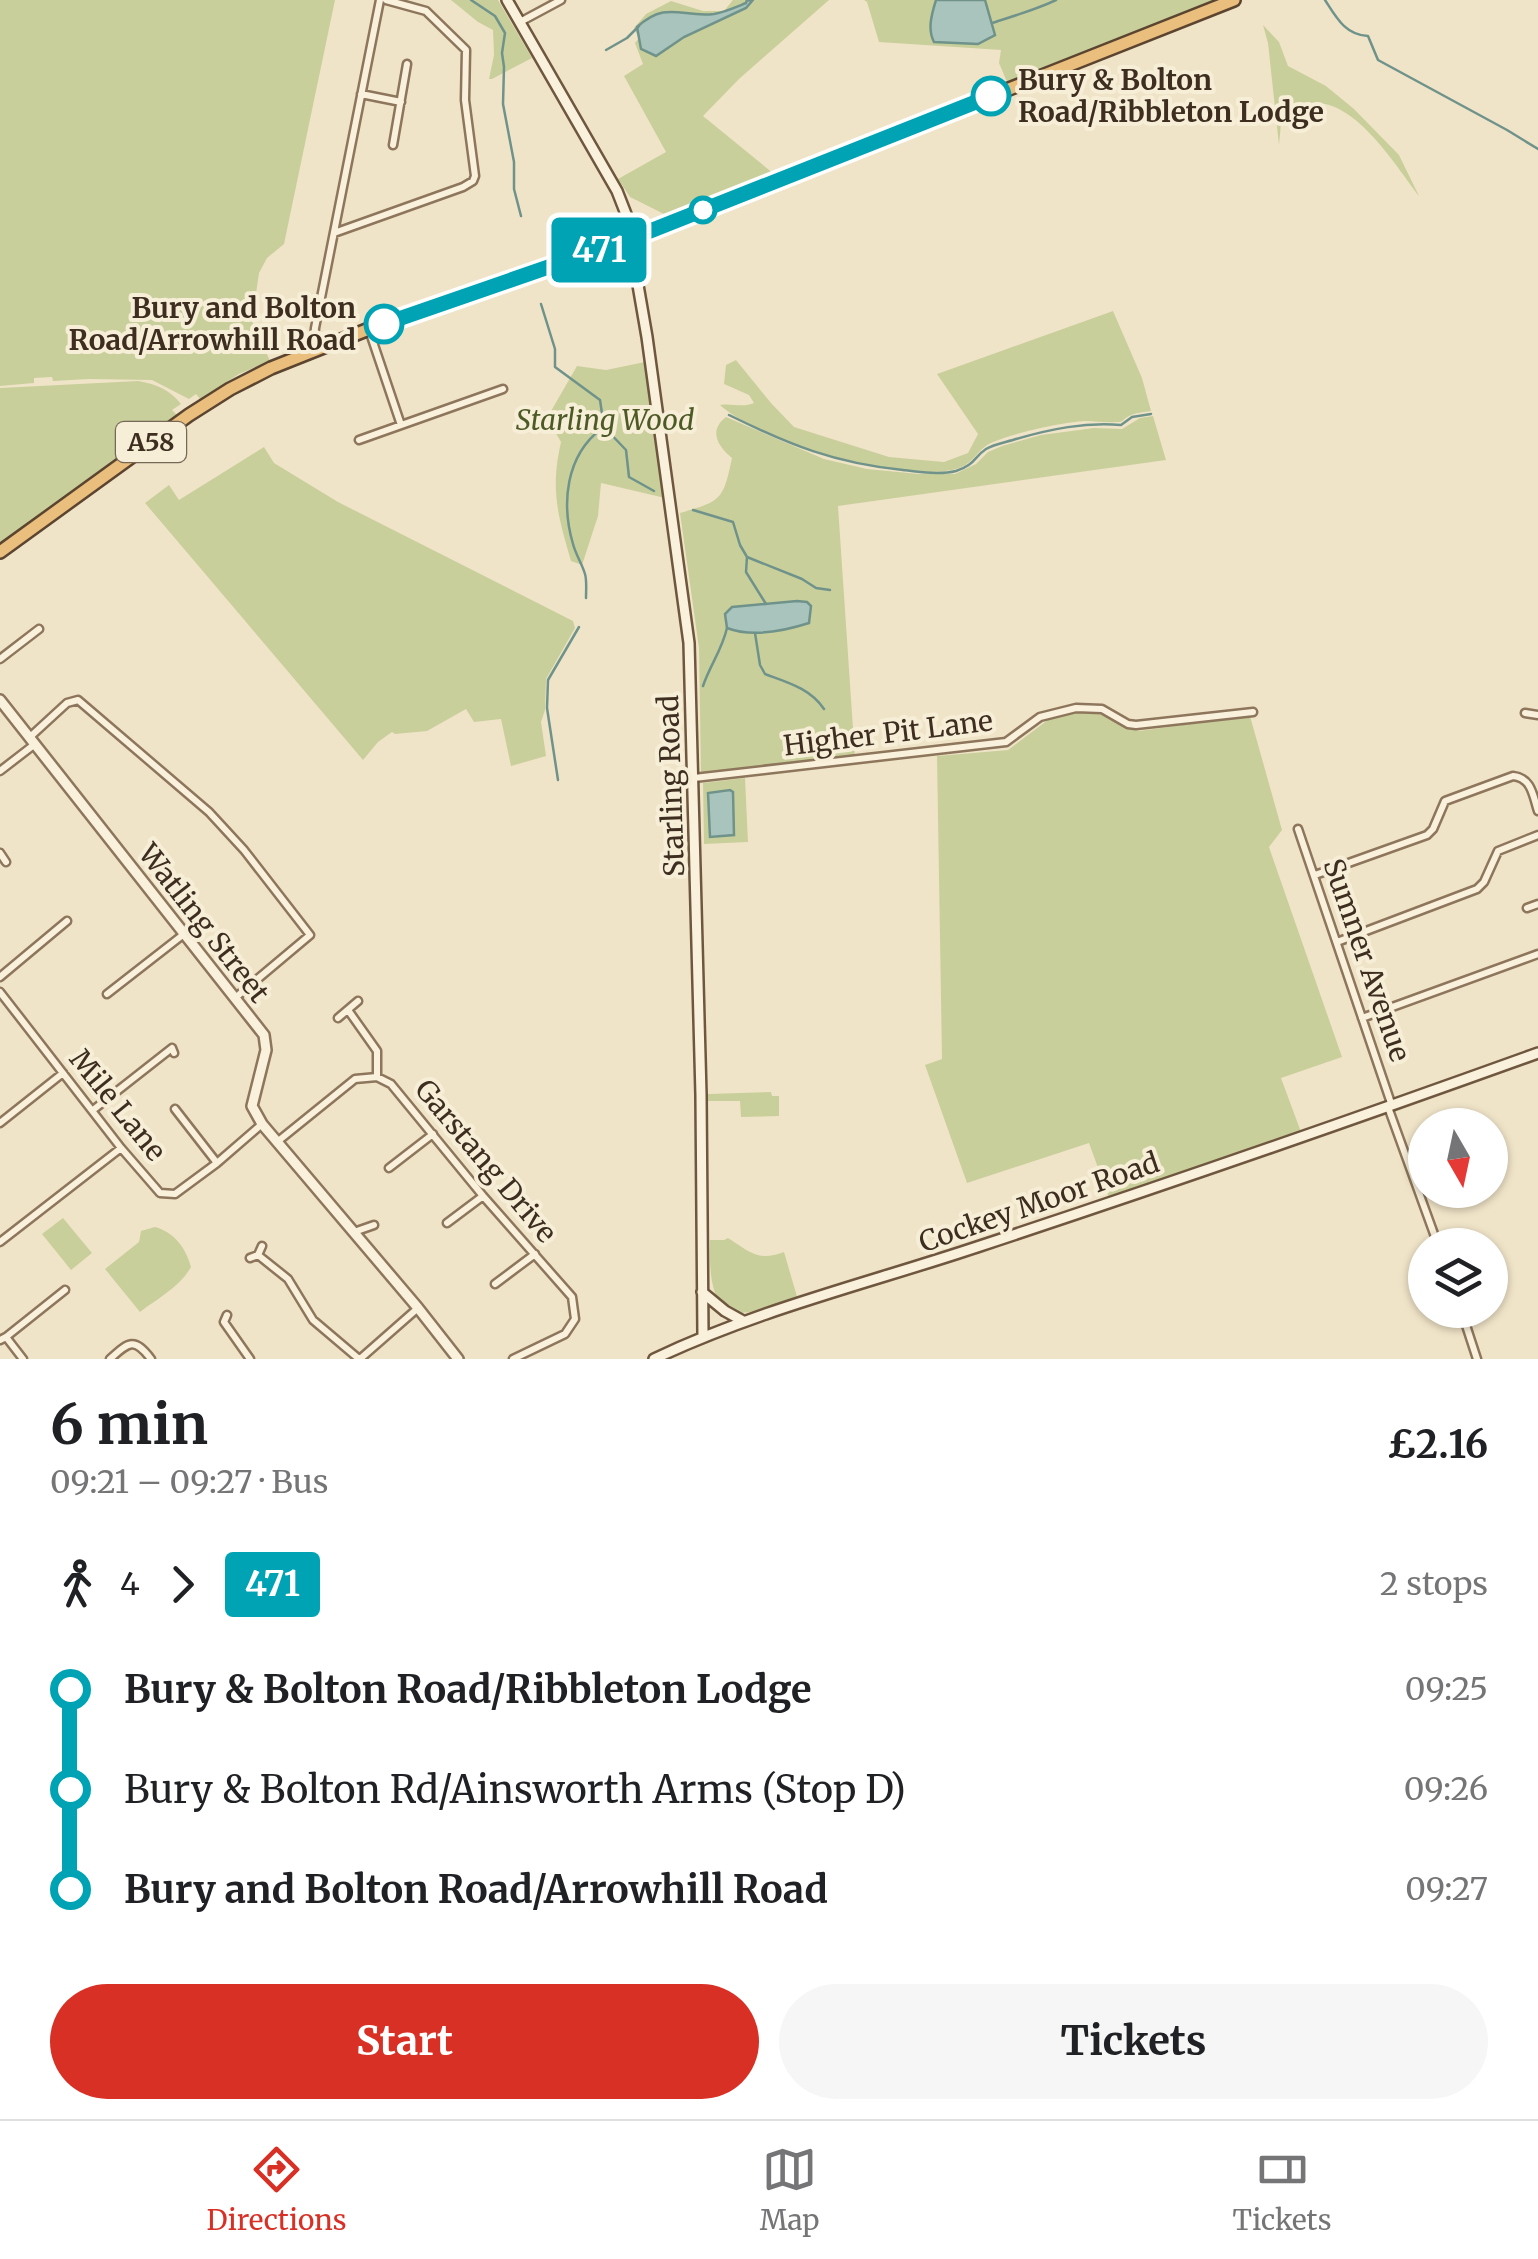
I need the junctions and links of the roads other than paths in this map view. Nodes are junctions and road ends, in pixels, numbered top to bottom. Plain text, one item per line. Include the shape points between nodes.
1 (383, 0) edge
2 (507, 0) edge
3 (560, 0) edge
4 (1234, 0) edge
5 (520, 22) junction
6 (408, 64) dead end
7 (362, 94) junction
8 (401, 102) junction
9 (392, 146) dead end
10 (334, 233) junction
11 (632, 238) junction
12 (369, 329) junction
13 (312, 351) junction
14 (503, 389) dead end
15 (401, 425) junction
16 (360, 440) dead end
17 (0, 552) edge
18 (39, 629) dead end
19 (0, 659) edge
20 (0, 700) edge
21 (1253, 712) dead end
22 (1525, 713) dead end
23 (1538, 715) edge
24 (32, 741) junction
25 (0, 771) edge
26 (694, 778) junction
27 (1538, 811) edge
28 (1298, 829) dead end
29 (1538, 835) edge
30 (0, 853) edge
31 (6, 862) dead end
32 (1314, 875) junction
33 (1538, 904) edge
34 (1527, 908) dead end
35 (67, 921) dead end
36 (184, 934) junction
37 (1337, 942) junction
38 (1538, 954) edge
39 (0, 976) edge
40 (0, 992) edge
41 (106, 994) dead end
42 (235, 998) junction
43 (358, 1001) dead end
44 (348, 1010) junction
45 (338, 1018) dead end
46 (1362, 1018) junction
47 (174, 1052) dead end
48 (1538, 1053) edge
49 (63, 1073) junction
50 (377, 1077) junction
51 (1390, 1106) junction
52 (175, 1109) dead end
53 (93, 1110) junction
54 (0, 1124) edge
55 (262, 1124) junction
56 (433, 1134) junction
57 (277, 1142) junction
58 (121, 1148) junction
59 (217, 1162) junction
60 (389, 1168) dead end
61 (483, 1196) junction
62 (447, 1223) dead end
63 (374, 1225) dead end
64 (1432, 1228) edge
65 (354, 1232) junction
66 (0, 1242) edge
67 (262, 1246) dead end
68 (535, 1254) junction
69 (494, 1284) dead end
70 (65, 1290) dead end
71 (702, 1292) junction
72 (418, 1308) junction
73 (227, 1315) dead end
74 (744, 1321) junction
75 (1467, 1328) edge
76 (703, 1336) junction
77 (3, 1339) edge
78 (674, 1355) edge
79 (24, 1359) edge
80 (110, 1359) edge
81 (151, 1359) edge
82 (250, 1359) edge
83 (360, 1359) edge
84 (458, 1359) edge
85 (513, 1359) edge
86 (654, 1359) edge
87 (1477, 1359) edge

1 - 7 street
1 - 10 street via 426,11 466,50 475,176 463,188
2 - 5 main road, Starling Road
3 - 5 street
4 - 11 highway, A58
5 - 11 main road, Starling Road via 617,191
6 - 8 street
7 - 8 street
7 - 10 street
8 - 9 street
10 - 13 street
11 - 12 highway, A58
11 - 26 main road, Starling Road via 690,642
12 - 13 highway, A58
12 - 15 street
13 - 17 highway, A58 via 188,415
14 - 15 street
15 - 16 street
18 - 19 street
20 - 24 main road, Watling Street
21 - 26 street, Higher Pit Lane via 1136,726 1102,709 1076,708 1040,717 1006,742
22 - 23 street
24 - 25 street
24 - 36 main road, Watling Street
24 - 42 street via 67,703 78,700 244,850 310,936
26 - 71 main road, Starling Road
27 - 32 street via 1530,786 1513,776 1445,801 1428,835
28 - 32 street, Sumner Avenue
29 - 37 street via 1500,848 1477,889
30 - 31 street
32 - 37 street, Sumner Avenue
33 - 34 street
35 - 39 street
36 - 41 street
36 - 42 main road, Watling Street
37 - 46 street, Sumner Avenue
38 - 46 street
40 - 49 street, Mile Lane
42 - 55 main road, Watling Street via 264,1035 252,1106
43 - 44 street
44 - 45 street
44 - 50 street via 377,1051
46 - 51 street, Sumner Avenue
47 - 53 street
48 - 51 main road, Cockey Moor Road
49 - 53 street, Mile Lane
49 - 54 street
50 - 56 street, Garstang Drive via 391,1084
50 - 57 street, Garstang Drive via 355,1079
51 - 64 street, Sumner Avenue
51 - 74 main road, Cockey Moor Road
52 - 59 street
53 - 58 street, Mile Lane
55 - 57 main road
55 - 59 street, Mile Lane
56 - 60 street
56 - 61 street, Garstang Drive
57 - 65 main road
58 - 59 street, Mile Lane via 167,1195
58 - 66 street
61 - 62 street
61 - 68 street, Garstang Drive
63 - 65 street
65 - 72 main road
67 - 83 street via 254,1256 288,1280 313,1320
68 - 69 street
68 - 85 street, Garstang Drive via 572,1297 575,1319 565,1334
70 - 77 street
71 - 74 main road
71 - 76 main road, Starling Road
72 - 83 street
72 - 84 main road
73 - 82 street via 224,1322
74 - 76 main road, Cockey Moor Road
75 - 87 street
76 - 78 main road, Cockey Moor Road
77 - 79 street
78 - 86 main road, Cockey Moor Road
80 - 81 street via 133,1344

